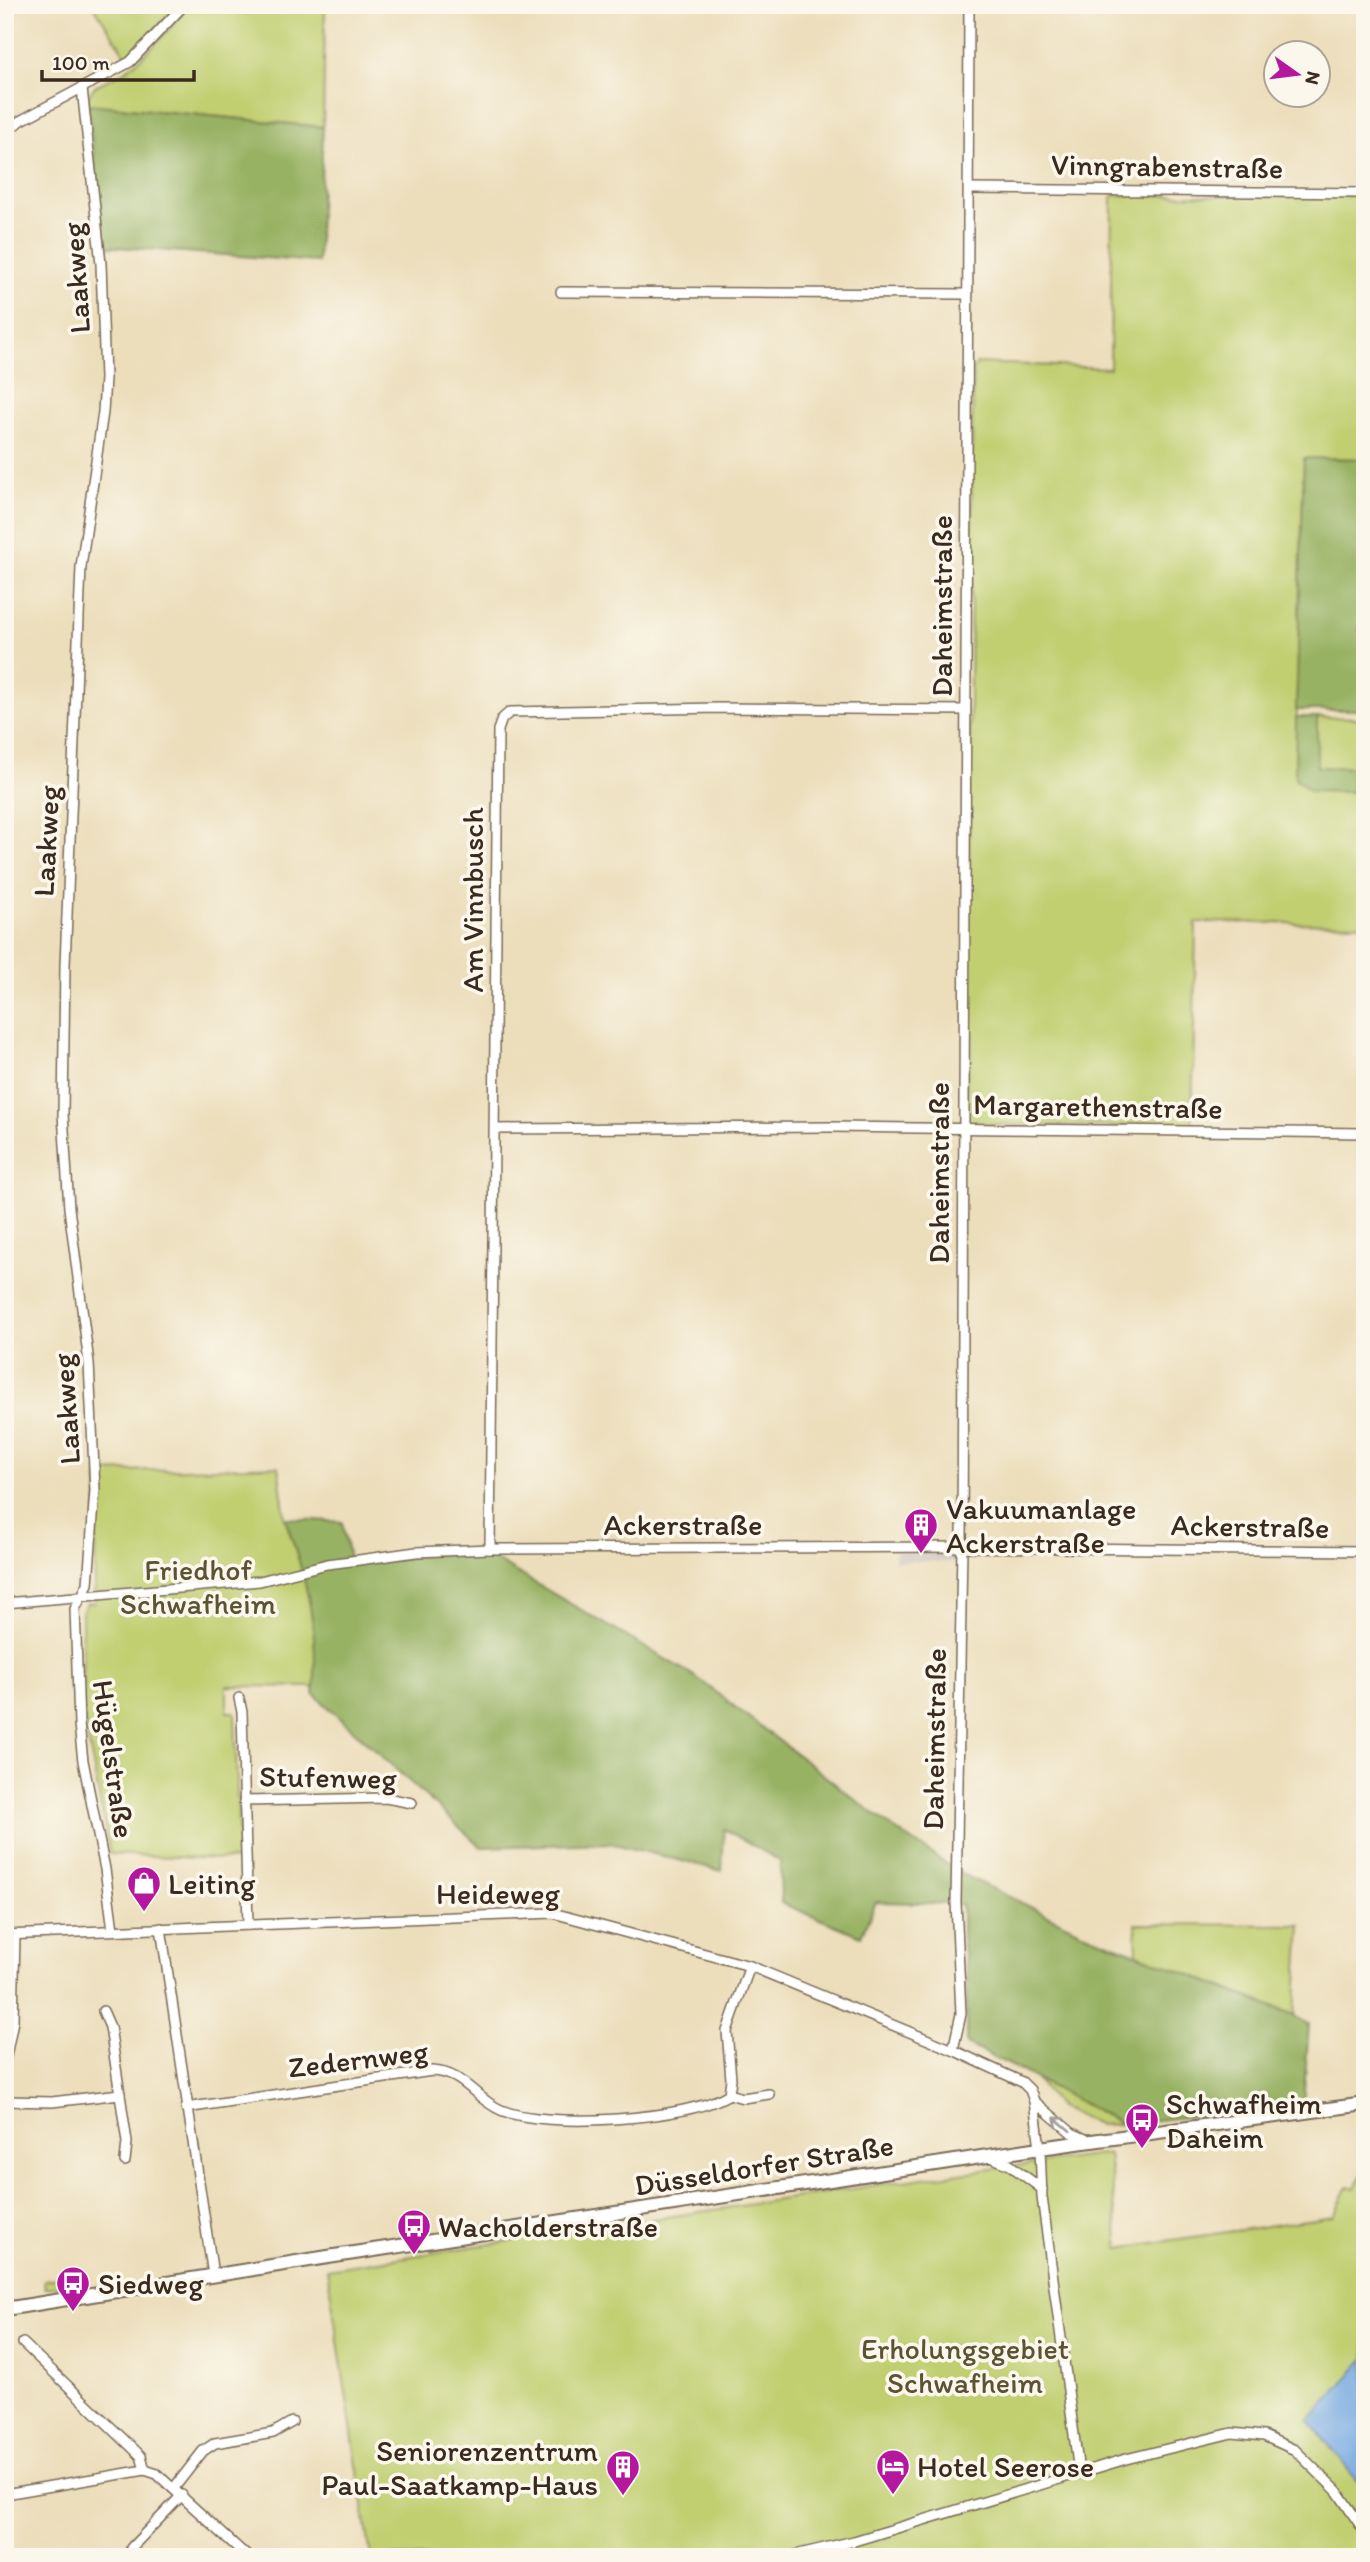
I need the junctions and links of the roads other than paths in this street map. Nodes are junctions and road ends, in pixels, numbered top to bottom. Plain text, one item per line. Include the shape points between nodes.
1 (184, 5) edge
2 (969, 5) edge
3 (82, 88) junction
4 (5, 132) edge
5 (969, 189) junction
6 (1365, 193) edge
7 (561, 292) dead end
8 (967, 295) junction
9 (965, 710) junction
10 (495, 1129) junction
11 (963, 1130) junction
12 (1365, 1133) edge
13 (962, 1547) junction
14 (490, 1549) junction
15 (1365, 1551) edge
16 (83, 1595) junction
17 (5, 1602) edge
18 (239, 1698) dead end
19 (244, 1801) junction
20 (412, 1803) dead end
21 (248, 1925) junction
22 (161, 1928) junction
23 (113, 1930) junction
24 (10, 1935) edge
25 (750, 1966) junction
26 (103, 2011) dead end
27 (953, 2050) junction
28 (5, 2061) edge
29 (120, 2094) junction
30 (729, 2094) junction
31 (769, 2094) dead end
32 (5, 2101) edge
33 (1034, 2101) junction
34 (1365, 2104) edge
35 (186, 2108) junction
36 (1092, 2142) junction
37 (1040, 2148) junction
38 (991, 2157) junction
39 (125, 2161) dead end
40 (1042, 2189) junction
41 (213, 2276) junction
42 (5, 2309) edge
43 (23, 2343) dead end
44 (292, 2422) dead end
45 (145, 2470) junction
46 (1079, 2472) junction
47 (174, 2488) junction
48 (5, 2494) edge
49 (182, 2495) junction
50 (1365, 2532) edge
51 (131, 2548) dead end
52 (248, 2557) edge
53 (787, 2557) edge

1 - 3 street via 130,62
2 - 5 street, Daheimstraße
3 - 4 street
3 - 16 street, Laakweg via 101,264 105,378 81,567 65,964 63,1114 69,1208 89,1363 96,1490 88,1584
5 - 6 street, Vinngrabenstraße
5 - 8 street, Daheimstraße
7 - 8 street
8 - 9 street, Daheimstraße
9 - 10 street, Am Vinnbusch via 510,712 502,719 498,730
9 - 11 street, Daheimstraße
10 - 11 street, Margarethenstraße
10 - 14 street, Am Vinnbusch
11 - 12 street, Margarethenstraße
11 - 13 street, Daheimstraße
13 - 14 street, Ackerstraße
13 - 15 street, Ackerstraße
13 - 27 street, Daheimstraße via 956,1893 961,2014
14 - 16 street, Ackerstraße via 416,1552 260,1581
16 - 17 street, Ackerstraße
16 - 23 street, Hügelstraße via 75,1609 79,1724
18 - 19 street, Stufenweg
19 - 20 street, Stufenweg via 386,1798
19 - 21 street, Stufenweg
21 - 22 street, Heideweg
21 - 25 street, Heideweg via 553,1913
22 - 23 street, Heideweg
22 - 35 street
23 - 24 street, Heideweg
24 - 28 street via 13,2021
25 - 27 street, Heideweg
25 - 30 street via 727,2031
26 - 29 street via 110,2027
27 - 33 street, Heideweg via 1022,2082
29 - 32 street via 52,2102
29 - 39 street
30 - 31 street, Zedernweg via 743,2098
30 - 35 street, Zedernweg via 688,2109 582,2122 504,2111 456,2077 432,2071
36 -> 33 street, Heideweg via 1072,2133
33 - 37 street
34 - 36 main road, Düsseldorfer Straße
35 - 41 street
36 - 37 main road, Düsseldorfer Straße
37 - 38 main road, Düsseldorfer Straße
37 - 40 street
38 - 40 street
38 - 41 main road, Düsseldorfer Straße
40 - 46 street
41 - 42 main road, Düsseldorfer Straße
43 - 45 street via 141,2456
44 - 47 street via 273,2432 215,2443
45 - 47 street
45 - 48 street
46 - 50 street via 1232,2433 1265,2436 1304,2458 1337,2491
46 - 53 street
47 - 49 street
49 - 51 street
49 - 52 street

